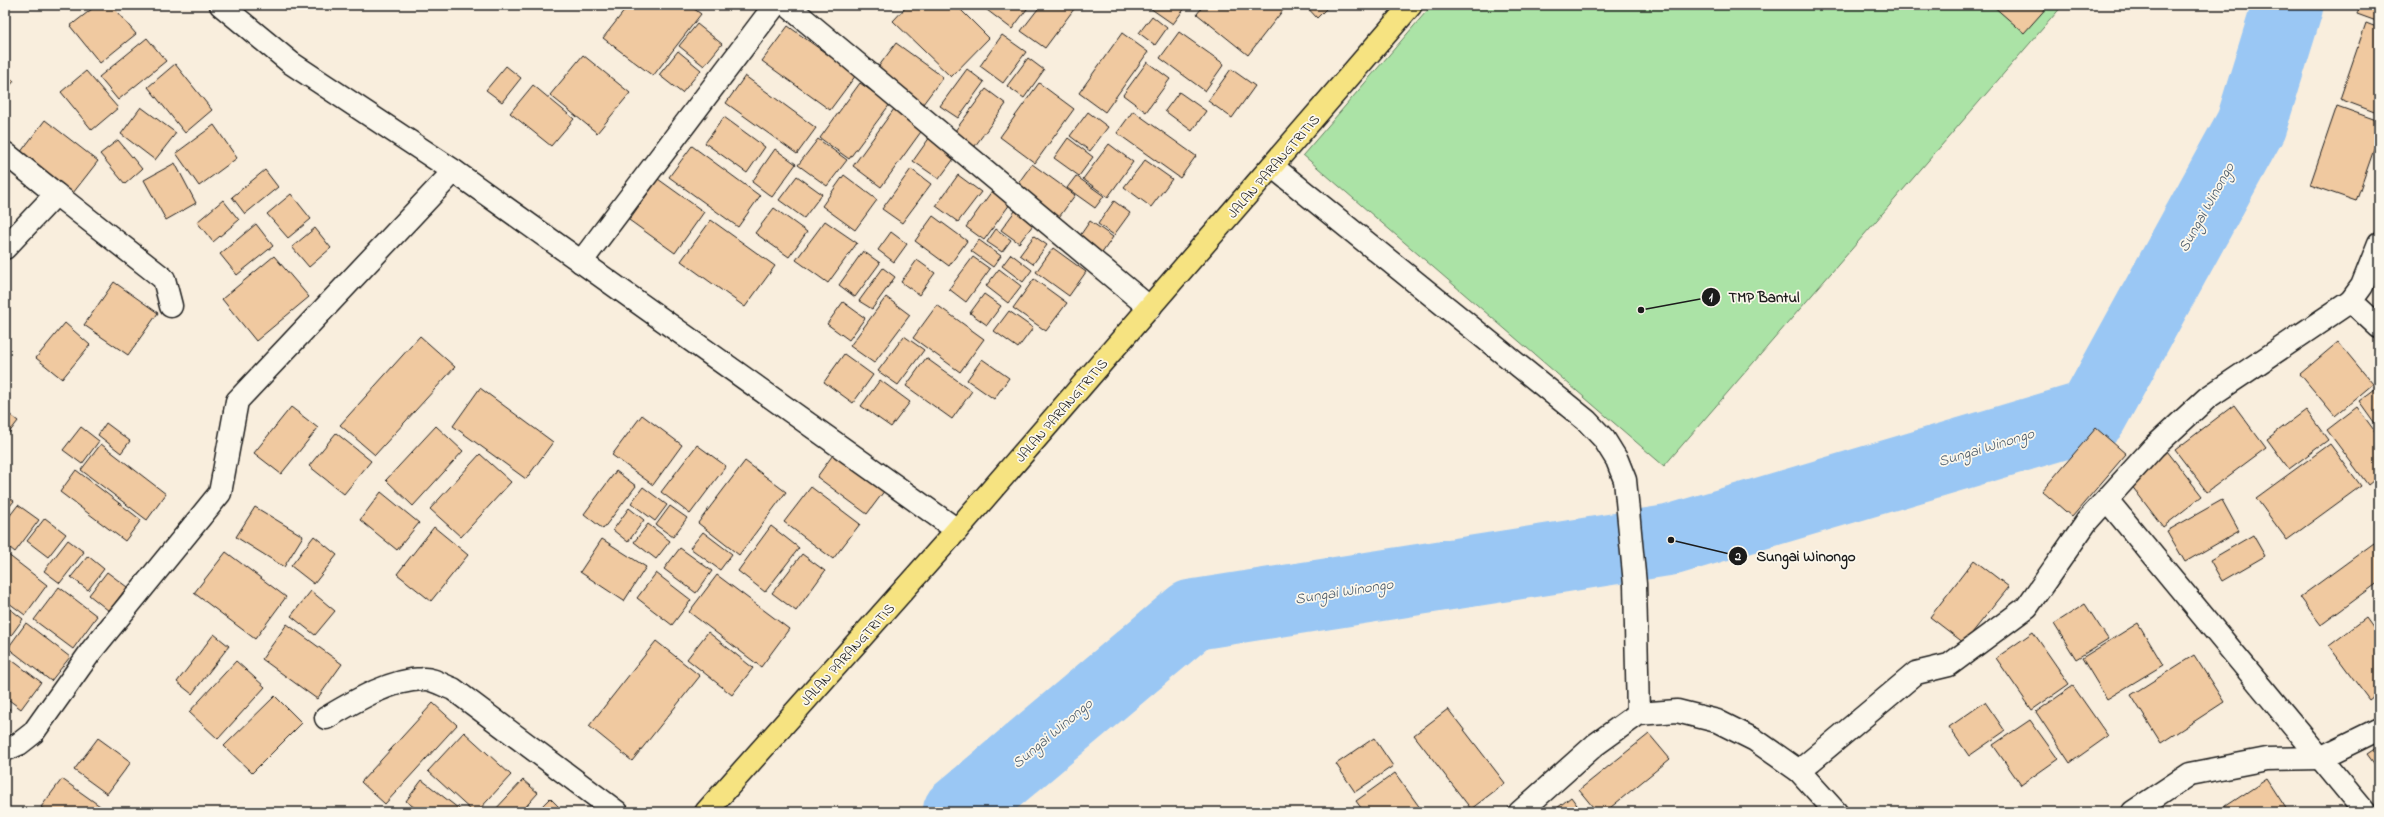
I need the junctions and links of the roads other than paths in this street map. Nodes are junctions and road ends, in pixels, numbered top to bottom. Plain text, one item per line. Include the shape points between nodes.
1 (220, 5) edge
2 (775, 5) edge
3 (787, 5) edge
4 (1411, 5) edge
5 (5, 154) edge
6 (1272, 166) junction
7 (454, 171) junction
8 (56, 194) junction
9 (2379, 243) edge
10 (5, 248) edge
11 (581, 262) junction
12 (2351, 301) junction
13 (171, 306) dead end
14 (1150, 308) junction
15 (2379, 327) edge
16 (2107, 500) junction
17 (957, 530) junction
18 (1638, 714) junction
19 (326, 718) dead end
20 (2379, 729) edge
21 (5, 750) edge
22 (2320, 758) junction
23 (1799, 771) junction
24 (617, 812) edge
25 (706, 812) edge
26 (1520, 812) edge
27 (1836, 812) edge
28 (2133, 812) edge
29 (2365, 812) edge

1 - 7 street via 291,63
2 - 11 street
3 - 14 street
4 - 6 main road, JALAN PARANGTRITIS
5 - 8 street
6 - 14 main road, JALAN PARANGTRITIS
6 - 18 street via 1586,421 1604,439 1618,460 1625,480 1635,584
7 - 11 street
7 - 21 street via 237,401 220,493 92,650 33,733 19,744
8 - 10 street
8 - 13 street via 164,279
9 - 12 street via 2362,286
11 - 17 street
12 - 15 street
12 - 16 street via 2207,398 2154,448
14 - 17 main road, JALAN PARANGTRITIS
16 - 22 street
16 - 23 street via 2087,522 2027,607 1949,665 1916,673
17 - 25 main road, JALAN PARANGTRITIS
18 - 23 street via 1677,711 1717,720 1755,740
18 - 26 street via 1595,745
19 - 24 street via 361,697 399,683 425,678 453,689
20 - 22 street
22 - 28 street via 2267,759 2190,774
22 - 29 street
23 - 27 street

